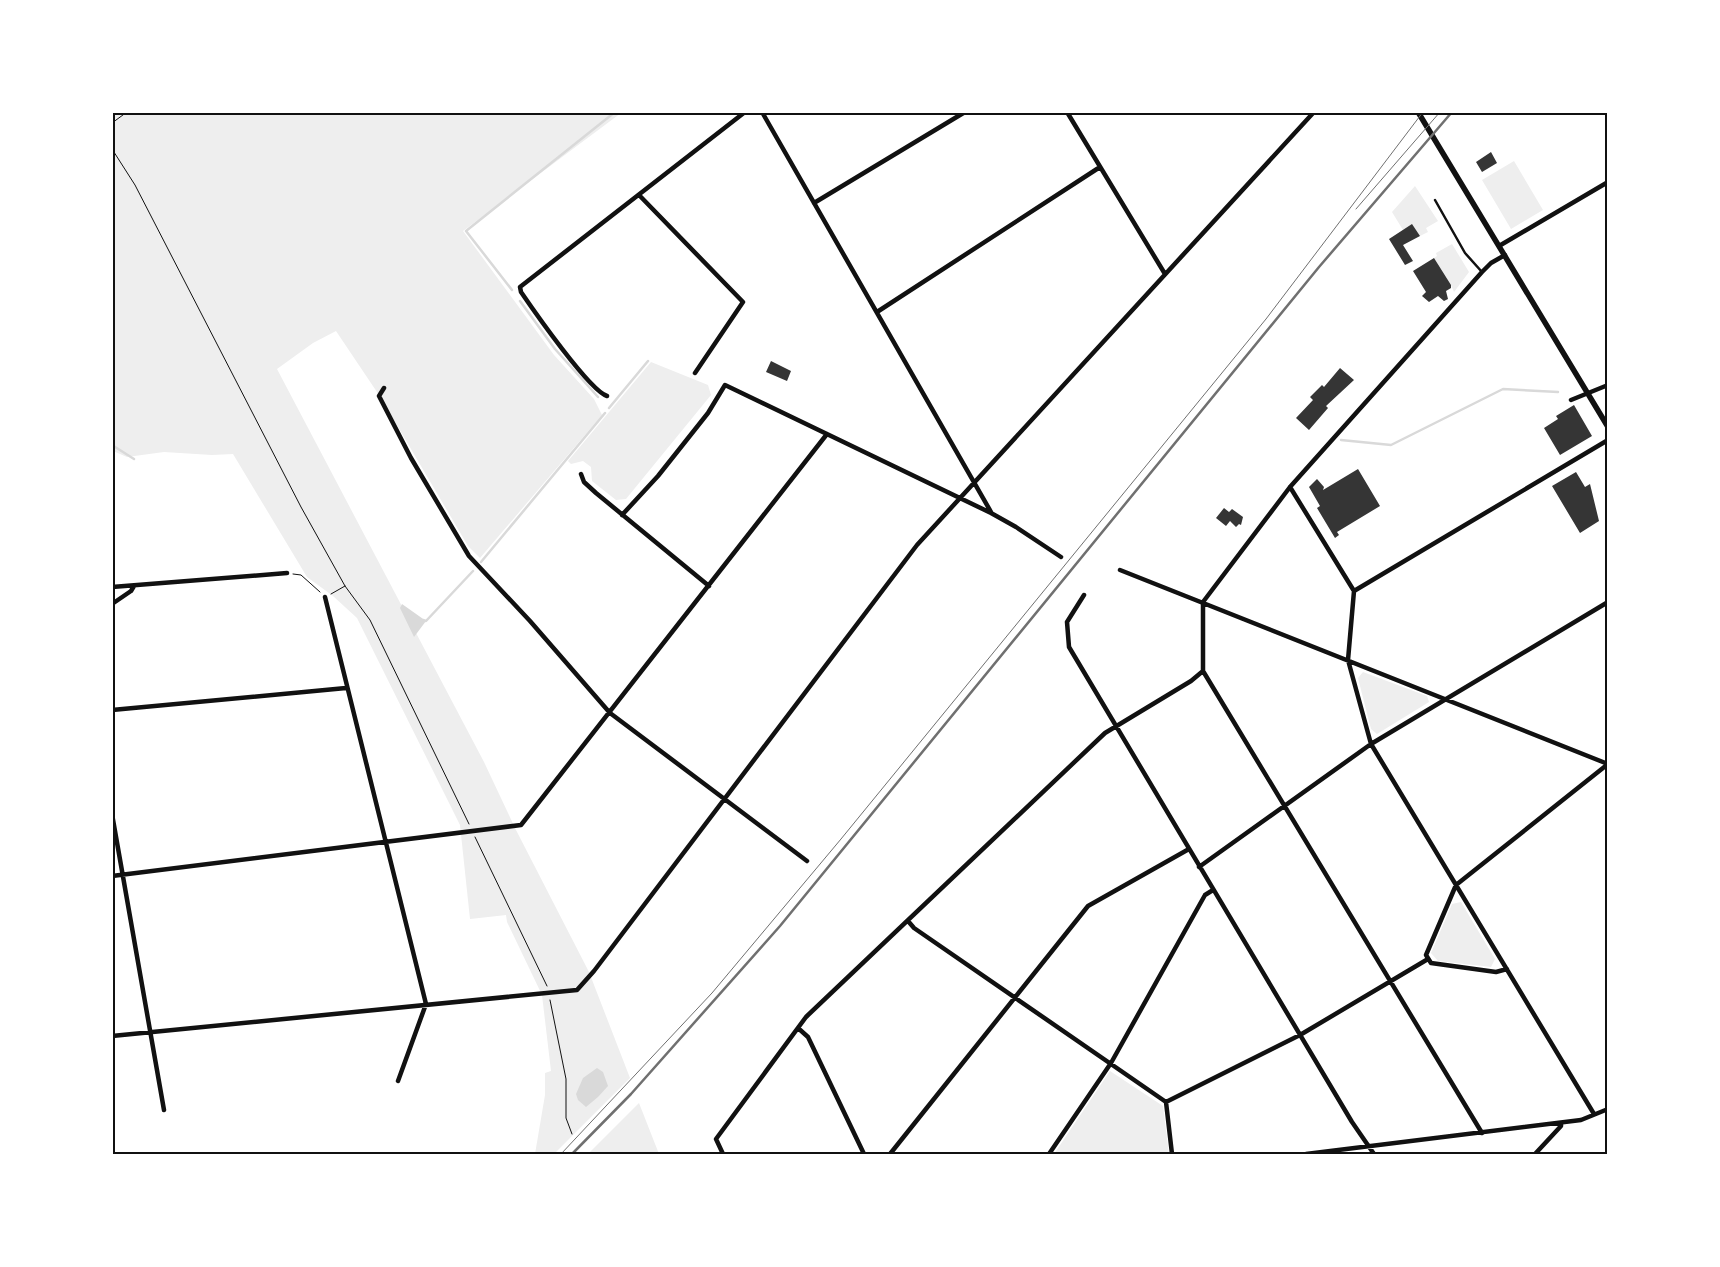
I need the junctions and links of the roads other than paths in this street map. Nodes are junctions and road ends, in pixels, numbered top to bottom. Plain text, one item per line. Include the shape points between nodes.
1 (745, 112) edge
2 (762, 112) edge
3 (965, 112) edge
4 (1067, 112) edge
5 (1314, 112) edge
6 (1418, 112) edge
7 (1100, 167) junction
8 (1608, 182) edge
9 (639, 195) junction
10 (1435, 200) dead end
11 (814, 202) junction
12 (1499, 246) junction
13 (1505, 255) junction
14 (1482, 272) junction
15 (1165, 274) junction
16 (877, 312) junction
17 (695, 373) dead end
18 (1608, 385) edge
19 (384, 388) dead end
20 (1587, 393) junction
21 (607, 396) dead end
22 (1571, 400) dead end
23 (1608, 427) edge
24 (828, 434) junction
25 (1608, 440) edge
26 (581, 474) dead end
27 (974, 480) junction
28 (1290, 487) junction
29 (959, 498) junction
30 (991, 513) junction
31 (622, 515) junction
32 (1060, 557) dead end
33 (1120, 570) dead end
34 (288, 573) road end
35 (134, 586) junction
36 (709, 586) junction
37 (112, 587) edge
38 (1354, 591) junction
39 (1084, 595) dead end
40 (325, 597) road end
41 (1203, 602) junction
42 (1608, 602) edge
43 (112, 604) edge
44 (1348, 660) junction
45 (1202, 672) junction
46 (346, 688) junction
47 (1444, 699) junction
48 (112, 710) edge
49 (610, 713) junction
50 (1116, 725) junction
51 (1371, 744) junction
52 (1607, 764) edge
53 (724, 799) junction
54 (1284, 805) junction
55 (112, 814) edge
56 (385, 843) junction
57 (1189, 849) junction
58 (807, 861) dead end
59 (1199, 866) junction
60 (122, 874) junction
61 (112, 876) edge
62 (1456, 885) junction
63 (1213, 890) junction
64 (908, 921) junction
65 (1428, 959) junction
66 (1507, 969) junction
67 (1390, 981) junction
68 (1016, 998) junction
69 (426, 1004) junction
70 (798, 1028) junction
71 (149, 1032) junction
72 (1300, 1035) junction
73 (112, 1036) edge
74 (1111, 1063) junction
75 (398, 1081) dead end
76 (1166, 1102) junction
77 (1608, 1109) edge
78 (164, 1110) dead end
79 (1594, 1114) junction
80 (1561, 1123) junction
81 (1482, 1133) junction
82 (1367, 1146) junction
83 (723, 1154) edge
84 (864, 1154) edge
85 (890, 1154) edge
86 (1049, 1154) edge
87 (1172, 1154) edge
88 (1306, 1154) edge
89 (1374, 1154) edge
90 (1535, 1154) edge

1 - 9 street
2 - 11 street
3 - 11 street
4 - 7 street
5 - 15 street
6 - 12 street
7 - 15 street
7 - 16 street
8 - 12 street
9 - 17 street via 743,302
9 - 21 street via 523,284 521,292 559,344 598,390
10 - 14 lane via 1465,253
11 - 16 street
12 - 13 street
13 - 14 street
13 - 20 street
14 - 28 street
15 - 27 street
16 - 27 street
18 - 20 street
19 - 49 street via 379,396 469,556
20 - 22 street
20 - 23 street
24 - 29 street
24 - 31 street via 725,386 664,469
24 - 36 street
25 - 38 street
26 - 31 street via 584,482
27 - 29 street
27 - 30 street
28 - 38 street
28 - 41 street
29 - 30 street
29 - 53 street via 917,545
30 - 32 street
31 - 36 street
33 - 41 street
34 - 35 street
35 - 37 street
35 - 43 street
36 - 49 street
38 - 44 street
39 - 50 street via 1067,622 1067,642
40 - 46 street
41 - 44 street
41 - 45 street
42 - 47 street
44 - 47 street
44 - 51 street
45 - 50 street
45 - 54 street
46 - 48 street
46 - 56 street
47 - 51 street
47 - 52 street
49 - 53 street
49 - 56 street via 524,822
50 - 57 street
50 - 64 street
51 - 54 street
51 - 62 street
52 - 62 street
53 - 58 street
53 - 69 street via 577,990
54 - 59 street
54 - 67 street
55 - 60 street
56 - 60 street
56 - 69 street
57 - 59 street
57 - 68 street via 1088,906
59 - 63 street
60 - 61 street
60 - 71 street
62 - 65 street via 1426,955
62 - 66 street
63 - 72 street
63 - 74 street via 1205,895
64 - 68 street
64 - 70 street
65 - 66 street via 1431,963 1496,972
65 - 67 street
66 - 79 street
67 - 72 street
67 - 81 street
68 - 74 street
68 - 85 street
69 - 71 street
69 - 75 street
70 - 83 street via 716,1139
70 - 84 street via 808,1037
71 - 73 street
71 - 78 street
72 - 76 street
72 - 82 street
74 - 76 street
74 - 86 street
76 - 87 street
77 - 79 street
79 - 80 street
80 - 81 street
80 - 90 street
81 - 82 street
82 - 88 street
82 - 89 street

